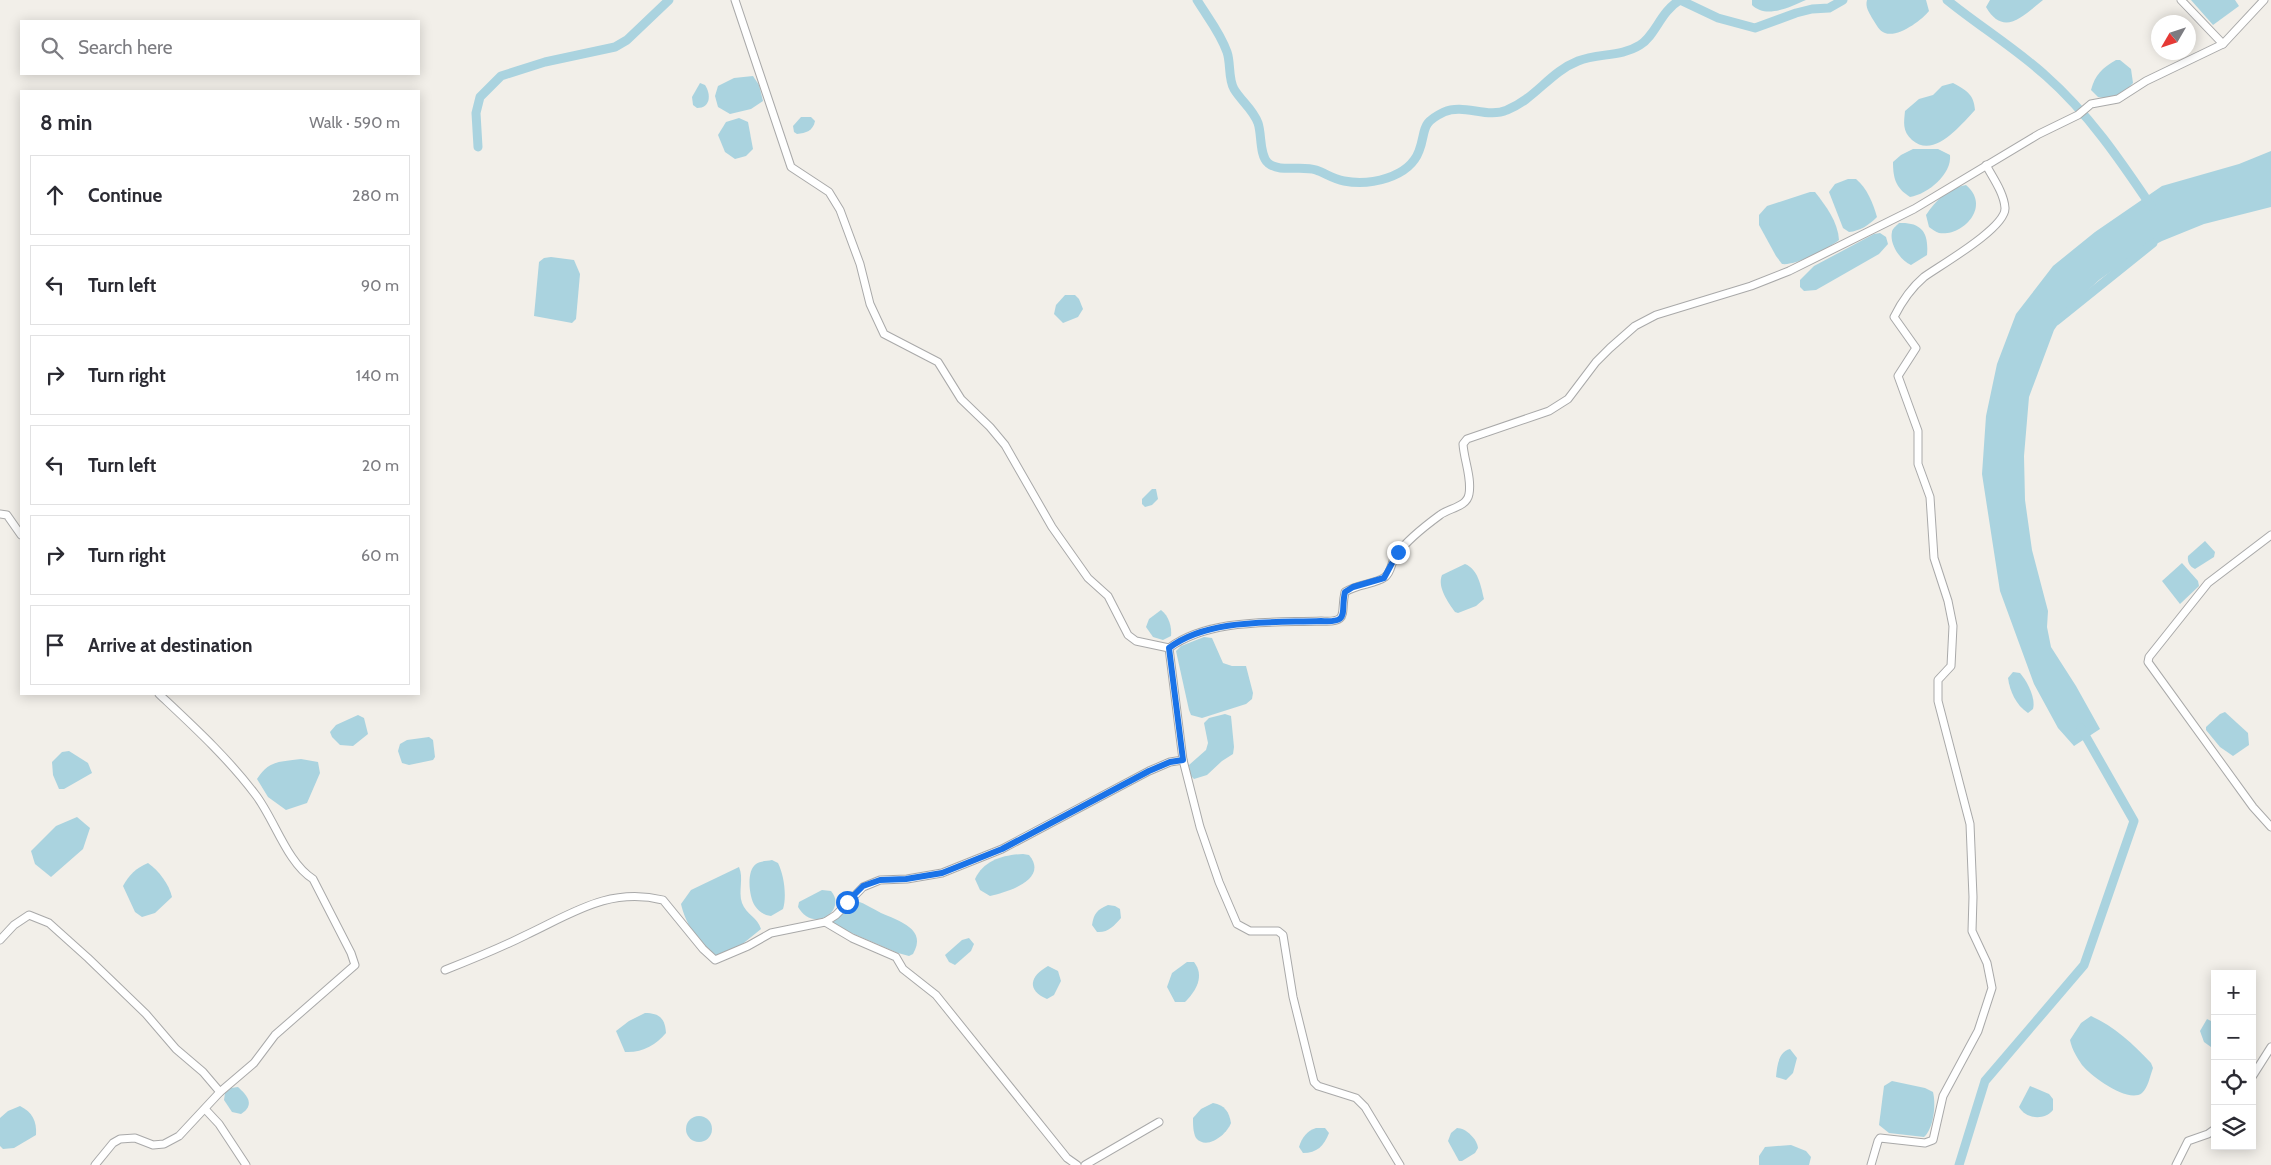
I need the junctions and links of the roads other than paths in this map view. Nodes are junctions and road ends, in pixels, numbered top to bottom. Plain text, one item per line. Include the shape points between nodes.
1 (735, 0) edge
2 (2181, 0) edge
3 (2264, 0) edge
4 (2223, 44) junction
5 (1986, 166) junction
6 (0, 514) edge
7 (20, 534) edge
8 (2271, 535) edge
9 (1169, 648) junction
10 (161, 695) edge
11 (1183, 760) junction
12 (2271, 827) edge
13 (825, 922) junction
14 (0, 940) edge
15 (445, 970) dead end
16 (2271, 1047) edge
17 (2256, 1071) edge
18 (220, 1092) junction
19 (206, 1109) junction
20 (1159, 1122) dead end
21 (2211, 1132) edge
22 (95, 1165) edge
23 (246, 1165) edge
24 (1076, 1165) edge
25 (1085, 1165) edge
26 (1400, 1165) edge
27 (1871, 1165) edge
28 (2176, 1165) edge

1 - 9 street via 791,167 828,192 840,210 860,264 870,304 884,334 938,362 961,399 1006,445 1057,534 1088,578 1108,596 1128,635 1136,641
2 - 4 street
3 - 4 street
4 - 5 street via 2146,80 2118,99 2091,104 2078,115
5 - 9 street via 1914,209 1789,271 1642,322 1596,362 1568,399 1549,411 1467,439 1463,444 1469,495 1463,504 1441,514 1409,541 1394,556 1384,578 1345,592 1340,620 1219,626 1182,638
5 - 27 street via 2002,197 2003,216 1981,238 1924,278 1903,300 1894,317 1916,348 1898,376 1918,431 1918,464 1930,497 1934,558 1953,626 1951,666 1938,680 1938,701 1970,824 1972,931 1987,963 1992,988 1978,1031 1943,1096 1933,1140 1925,1143 1880,1138
6 - 7 street via 7,515
8 - 12 street via 2208,583 2148,662
9 - 11 street
10 - 18 street via 231,764 257,796 297,863 313,879 355,964 275,1035 254,1063
11 - 13 street via 1149,771 1002,849 942,873 880,880 863,886
11 - 26 street via 1200,827 1238,924 1250,931 1278,931 1282,934 1293,997 1314,1082 1356,1098 1365,1107
13 - 15 street via 771,933 715,960 664,900 620,897 586,905
13 - 24 street via 896,957 903,969 936,995
14 - 18 street via 29,914 49,924 116,983 176,1050 203,1072
16 - 17 street
18 - 19 street
19 - 22 street via 179,1136 164,1144 153,1145 130,1137 120,1139
19 - 23 street
20 - 25 street
21 - 28 street via 2188,1141

